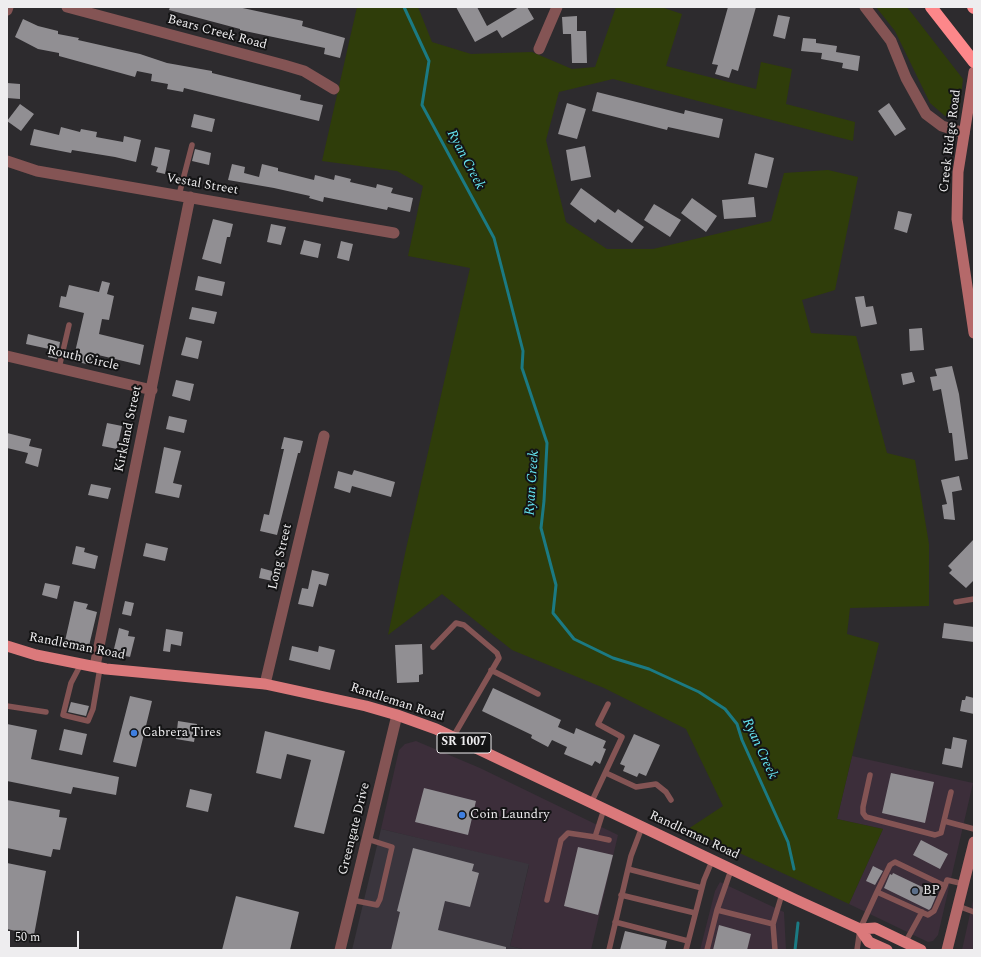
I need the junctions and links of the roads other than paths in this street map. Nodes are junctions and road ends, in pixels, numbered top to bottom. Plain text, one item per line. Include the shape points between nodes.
1 (8, 7) edge
2 (67, 7) edge
3 (557, 7) edge
4 (865, 7) edge
5 (931, 7) edge
6 (7, 10) edge
7 (539, 49) dead end
8 (974, 62) edge
9 (974, 72) edge
10 (334, 89) dead end
11 (964, 132) junction
12 (192, 145) dead end
13 (7, 161) edge
14 (179, 195) junction
15 (190, 197) junction
16 (394, 233) dead end
17 (69, 324) dead end
18 (974, 333) edge
19 (7, 356) edge
20 (59, 368) junction
21 (152, 390) junction
22 (324, 436) dead end
23 (974, 599) edge
24 (956, 602) dead end
25 (7, 646) edge
26 (433, 647) dead end
27 (81, 664) junction
28 (97, 667) junction
29 (491, 670) junction
30 (265, 684) junction
31 (538, 694) dead end
32 (608, 704) dead end
33 (7, 706) edge
34 (46, 712) dead end
35 (397, 715) junction
36 (452, 737) junction
37 (606, 773) junction
38 (870, 775) dead end
39 (951, 792) dead end
40 (671, 800) dead end
41 (591, 803) junction
42 (604, 809) junction
43 (944, 822) junction
44 (642, 827) junction
45 (974, 829) edge
46 (595, 837) junction
47 (367, 839) junction
48 (609, 840) dead end
49 (974, 842) edge
50 (712, 861) junction
51 (628, 869) junction
52 (731, 870) junction
53 (964, 884) junction
54 (945, 886) junction
55 (702, 888) junction
56 (877, 892) junction
57 (782, 894) junction
58 (621, 895) junction
59 (352, 900) junction
60 (547, 900) dead end
61 (958, 906) junction
62 (717, 910) junction
63 (922, 912) junction
64 (974, 912) edge
65 (695, 913) junction
66 (615, 922) junction
67 (773, 924) junction
68 (860, 929) junction
69 (688, 941) junction
70 (905, 943) junction
71 (340, 950) edge
72 (609, 950) edge
73 (686, 950) edge
74 (707, 950) edge
75 (775, 950) edge
76 (856, 950) edge
77 (887, 950) edge
78 (921, 950) edge
79 (947, 950) edge

1 - 6 street
2 - 10 street, Bears Creek Road via 304,71
3 - 7 street
4 - 11 street via 891,41 906,78 926,114 942,126
5 - 8 highway
9 - 11 main road, Creek Ridge Road
11 - 18 main road, Creek Ridge Road via 958,172 957,219
12 - 14 lane
13 - 14 street, Vestal Street via 37,171
14 - 15 street, Vestal Street
15 - 16 street, Vestal Street
15 - 21 street, Kirkland Street
17 - 20 lane
19 - 20 street, Routh Circle
20 - 21 street, Routh Circle
21 - 28 street, Kirkland Street
22 - 30 street, Long Street
23 - 24 lane
25 - 27 main road, Randleman Road / SR 1007
26 - 29 lane via 456,623 464,625 497,653 499,658
27 - 28 main road, Randleman Road / SR 1007
27 - 28 lane via 71,683 63,714 88,721 93,709
28 - 30 main road, Randleman Road / SR 1007
29 - 31 lane
29 - 36 lane
30 - 35 main road, Randleman Road / SR 1007
32 - 37 lane via 598,724 622,737
33 - 34 lane
35 - 36 main road, Randleman Road / SR 1007
35 - 47 street, Greengate Drive
36 - 41 main road, Randleman Road / SR 1007
37 - 40 lane via 636,787 656,784
37 - 41 lane
38 - 43 lane via 863,807 866,817 935,835 941,833
39 - 43 lane
41 - 42 main road, Randleman Road / SR 1007
42 - 44 main road, Randleman Road / SR 1007
42 - 46 lane
43 - 45 lane
44 - 50 main road, Randleman Road / SR 1007
44 - 51 lane
46 - 48 lane
46 - 60 lane via 568,833 561,840
47 - 59 street, Greengate Drive
47 - 59 lane via 392,847 380,899 377,905
49 - 53 main road
50 - 52 main road, Randleman Road / SR 1007
50 - 55 lane
51 - 55 lane
51 - 58 lane
52 - 57 main road, Randleman Road / SR 1007
52 - 62 lane
53 - 54 lane via 947,880
53 - 61 main road
54 - 56 lane via 895,862 890,865
54 - 63 lane via 931,914
55 - 65 lane
56 - 63 lane
56 - 68 lane
57 - 67 lane
57 - 68 main road, Randleman Road / SR 1007
58 - 65 lane
58 - 66 lane
59 - 71 street, Greengate Drive
61 - 64 lane
61 - 79 main road
62 - 67 lane
62 - 74 lane
63 - 70 lane
65 - 69 lane
66 - 69 lane
66 - 72 lane
67 - 75 lane
68 - 70 main road, Randleman Road / SR 1007 via 875,928
68 - 76 lane
68 - 77 main road, Randleman Road / SR 1007 via 869,942
69 - 73 lane
70 - 78 main road, Randleman Road / SR 1007

